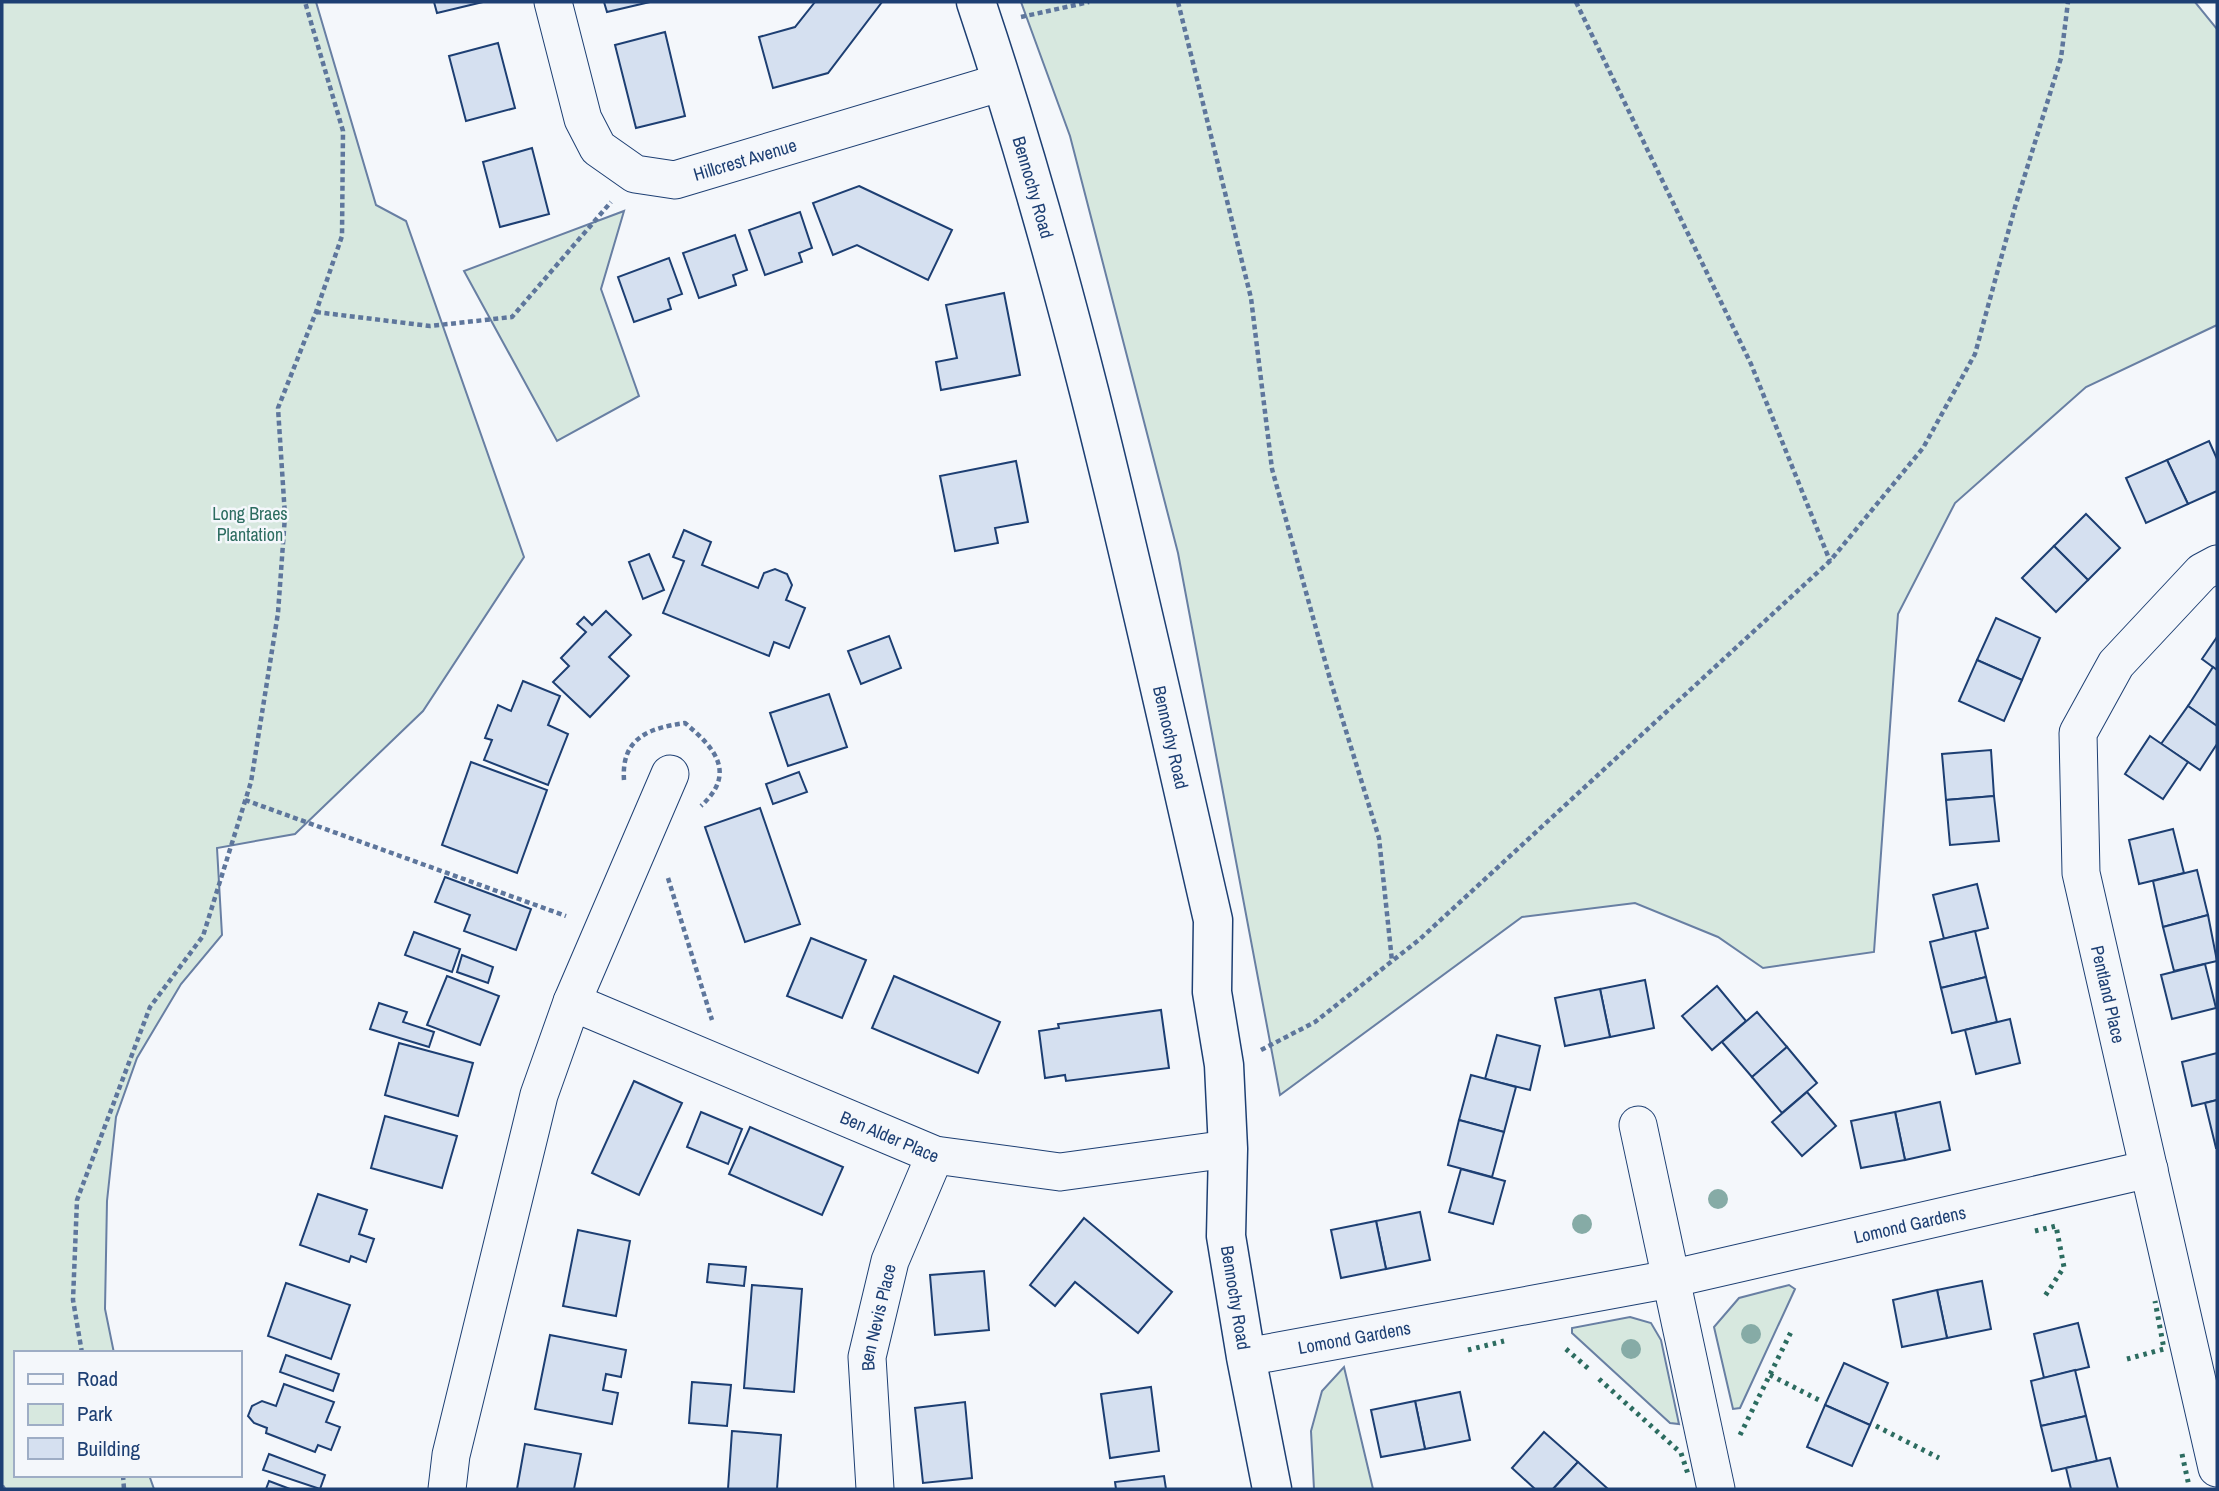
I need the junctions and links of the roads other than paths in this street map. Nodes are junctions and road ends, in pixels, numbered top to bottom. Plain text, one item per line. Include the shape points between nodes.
1 (553, 2) edge
2 (980, 14) edge
3 (1002, 82) junction
4 (2217, 565) edge
5 (670, 774) dead end
6 (572, 1002) junction
7 (1638, 1125) dead end
8 (1228, 1149) junction
9 (935, 1155) junction
10 (2149, 1169) junction
11 (1670, 1279) junction
12 (1246, 1357) junction
13 (2217, 1468) edge
14 (447, 1489) edge
15 (876, 1489) edge
16 (1272, 1489) edge
17 (1716, 1489) edge

1 - 3 street, Hillcrest Avenue via 583,119 598,148 635,174 675,180
2 - 3 street, Bennochy Road
3 - 8 street, Bennochy Road via 1109,466 1213,920 1212,992 1224,1065
4 - 10 street, Pentland Place via 2202,572 2116,664 2078,733 2081,873
5 - 6 street
6 - 9 street, Ben Alder Place
6 - 14 street via 539,1096 451,1455
7 - 11 street
8 - 9 street, Ben Alder Place via 1060,1172
8 - 12 street, Bennochy Road via 1226,1236
9 - 15 street, Ben Nevis Place via 890,1261 867,1357
10 - 11 street, Lomond Gardens
10 - 13 street, Pentland Place
11 - 12 street, Lomond Gardens
11 - 17 street
12 - 16 street, Bennochy Road

